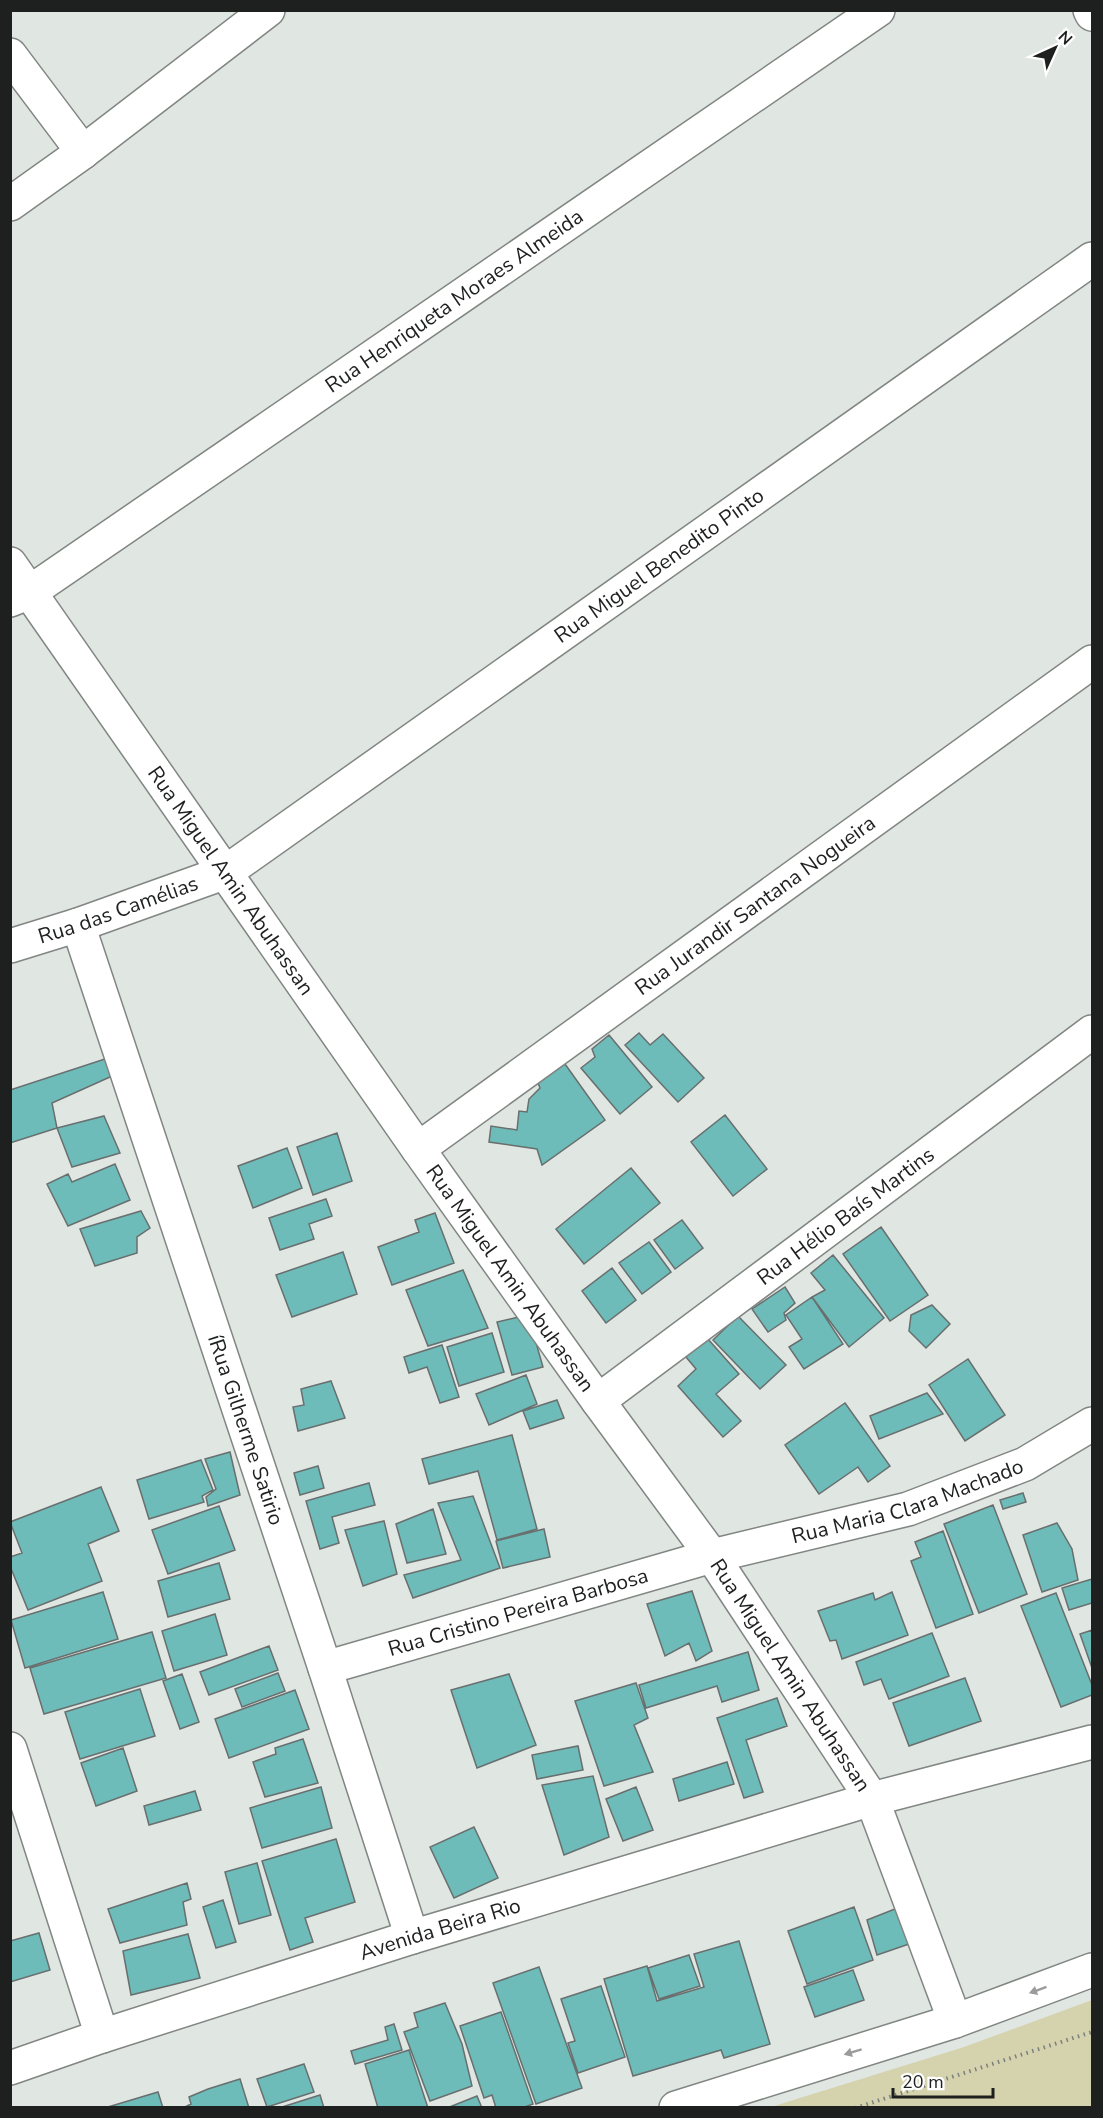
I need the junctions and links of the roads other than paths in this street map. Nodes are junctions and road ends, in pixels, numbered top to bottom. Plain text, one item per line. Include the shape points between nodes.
1 (268, 10) edge
2 (878, 10) edge
3 (1090, 10) edge
4 (1092, 14) edge
5 (10, 55) edge
6 (83, 152) junction
7 (10, 204) edge
8 (1092, 259) edge
9 (10, 564) edge
10 (20, 596) edge
11 (1092, 662) edge
12 (226, 872) junction
13 (78, 925) junction
14 (10, 946) edge
15 (1092, 1032) edge
16 (418, 1149) junction
17 (598, 1401) junction
18 (1092, 1424) edge
19 (712, 1556) junction
20 (325, 1668) junction
21 (1092, 1742) edge
22 (10, 1749) edge
23 (872, 1799) junction
24 (412, 1937) junction
25 (1092, 1970) edge
26 (955, 2020) junction
27 (102, 2036) junction
28 (10, 2068) edge
29 (676, 2108) edge

1 - 6 street
2 - 10 street, Rua Henriqueta Moraes Almeida
3 - 4 street
5 - 6 street
6 - 7 street
8 - 12 street, Rua Miguel Benedito Pinto
9 - 10 street, Rua Miguel Amin Abuhassan
10 - 12 street, Rua Miguel Amin Abuhassan
11 - 16 street, Rua Jurandir Santana Nogueira
12 - 13 street, Rua das Camélias
12 - 16 street, Rua Miguel Amin Abuhassan
13 - 14 street, Rua das Camélias
13 - 20 street, íRua Gilherme Satirio
15 - 17 street, Rua Hélio Baís Martins
16 - 17 street, Rua Miguel Amin Abuhassan
17 - 19 street, Rua Miguel Amin Abuhassan
18 - 19 street, Rua Maria Clara Machado via 1025,1464 908,1509
19 - 20 street, Rua Cristino Pereira Barbosa
19 - 23 street, Rua Miguel Amin Abuhassan
20 - 24 street, íRua Gilherme Satirio
21 - 23 street, Avenida Beira Rio
22 - 27 street
23 - 24 street, Avenida Beira Rio
23 - 26 street, Rua Miguel Amin Abuhassan
24 - 27 street, Avenida Beira Rio
25 -> 26 street
26 -> 29 street
27 - 28 street, Avenida Beira Rio

